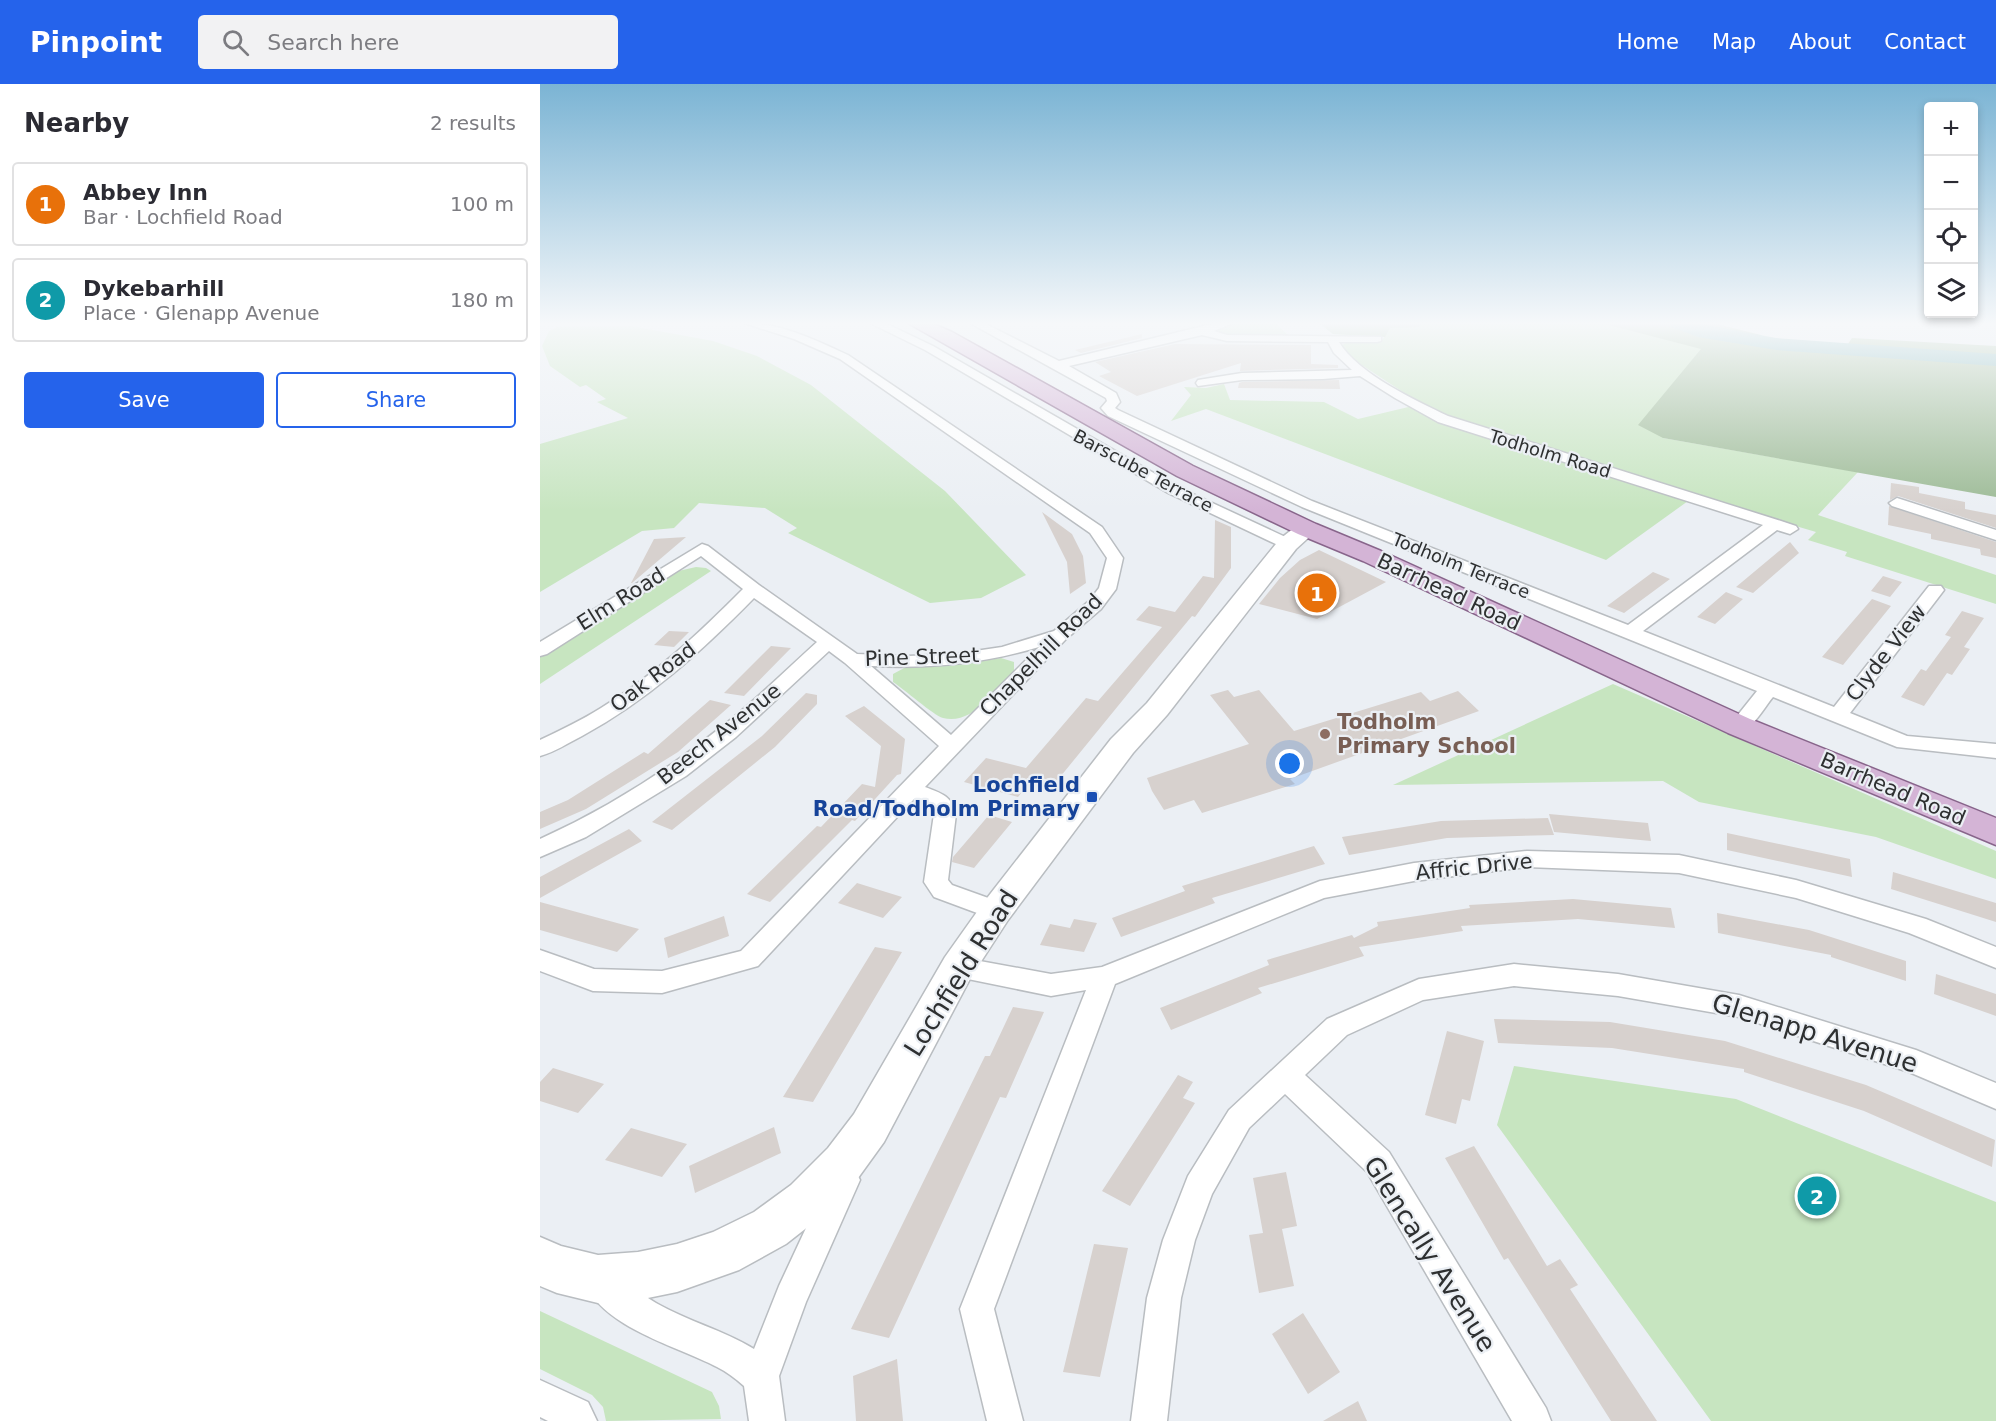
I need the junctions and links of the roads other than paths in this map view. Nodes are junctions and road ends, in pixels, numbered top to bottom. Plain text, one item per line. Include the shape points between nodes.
1 (885, 385) edge
2 (993, 385) edge
3 (1033, 385) edge
4 (1094, 385) edge
5 (1385, 385) edge
6 (1897, 503) dead end
7 (1996, 536) edge
8 (1298, 537) junction
9 (702, 549) joint
10 (753, 589) junction
11 (1935, 590) dead end
12 (1629, 633) junction
13 (1060, 635) junction
14 (827, 644) junction
15 (540, 650) edge
16 (852, 659) junction
17 (1769, 689) junction
18 (1837, 716) junction
19 (1739, 726) junction
20 (951, 746) junction
21 (540, 749) edge
22 (1996, 751) edge
23 (909, 789) junction
24 (1996, 832) edge
25 (540, 849) edge
26 (996, 910) junction
27 (1996, 958) edge
28 (540, 960) edge
29 (958, 968) junction
30 (1104, 977) junction
31 (1285, 1075) junction
32 (1996, 1096) edge
33 (868, 1128) junction
34 (540, 1261) edge
35 (598, 1279) junction
36 (760, 1376) junction
37 (540, 1398) edge
38 (579, 1421) edge
39 (767, 1421) edge
40 (1005, 1421) edge
41 (1149, 1421) edge
42 (1533, 1421) edge

1 - 13 street, Chapelhill Road via 1096,530 1115,558 1107,588
2 - 8 street, Barscube Terrace via 1173,490
3 - 8 main road, Barrhead Road
4 - 12 street, Todholm Terrace via 1112,396 1114,402 1107,408 1113,413 1179,446 1307,504
5 - 12 street, Todholm Road via 1458,425 1782,527
6 - 7 street
8 - 19 main road, Barrhead Road via 1372,556
8 - 26 street, Lochfield Road via 1122,746
9 - 10 street, Pine Street
9 - 15 street, Elm Road
10 - 14 street, Pine Street
10 - 21 street, Oak Road via 661,675 609,712
11 - 18 street, Clyde View
12 - 17 street, Todholm Terrace
13 - 16 street, Pine Street via 1004,652 955,660
13 - 20 street, Chapelhill Road
14 - 16 street, Pine Street
14 - 25 street, Beech Avenue via 729,732 678,771 578,831
16 - 20 street, Pine Street
17 - 18 street, Todholm Terrace
17 - 19 street
18 - 22 street, Todholm Terrace via 1904,742
19 - 24 main road, Barrhead Road
20 - 23 street, Chapelhill Road
23 - 26 street via 943,805 936,882 943,891
23 - 28 street, Chapelhill Road via 749,959 662,982 593,980
26 - 29 street, Lochfield Road
27 - 30 street, Affric Drive via 1917,926 1796,889 1689,866 1527,859 1414,872 1320,890
29 - 30 street, Affric Drive via 1051,985
29 - 33 street, Lochfield Road
30 - 40 street via 977,1309
31 - 32 street, Glenapp Avenue via 1337,1027 1419,990 1514,975 1618,985 1739,1006 1916,1062
31 - 41 street, Glenapp Avenue via 1239,1119 1199,1187 1179,1240 1164,1298
31 - 42 street, Glencally Avenue via 1378,1162
33 - 35 street, Lochfield Road via 843,1163 807,1200 770,1228 722,1253 677,1268
33 - 36 street via 790,1298
34 - 35 street, Lochfield Road
35 - 36 street via 610,1292 651,1318 733,1357
36 - 39 street
37 - 38 street

